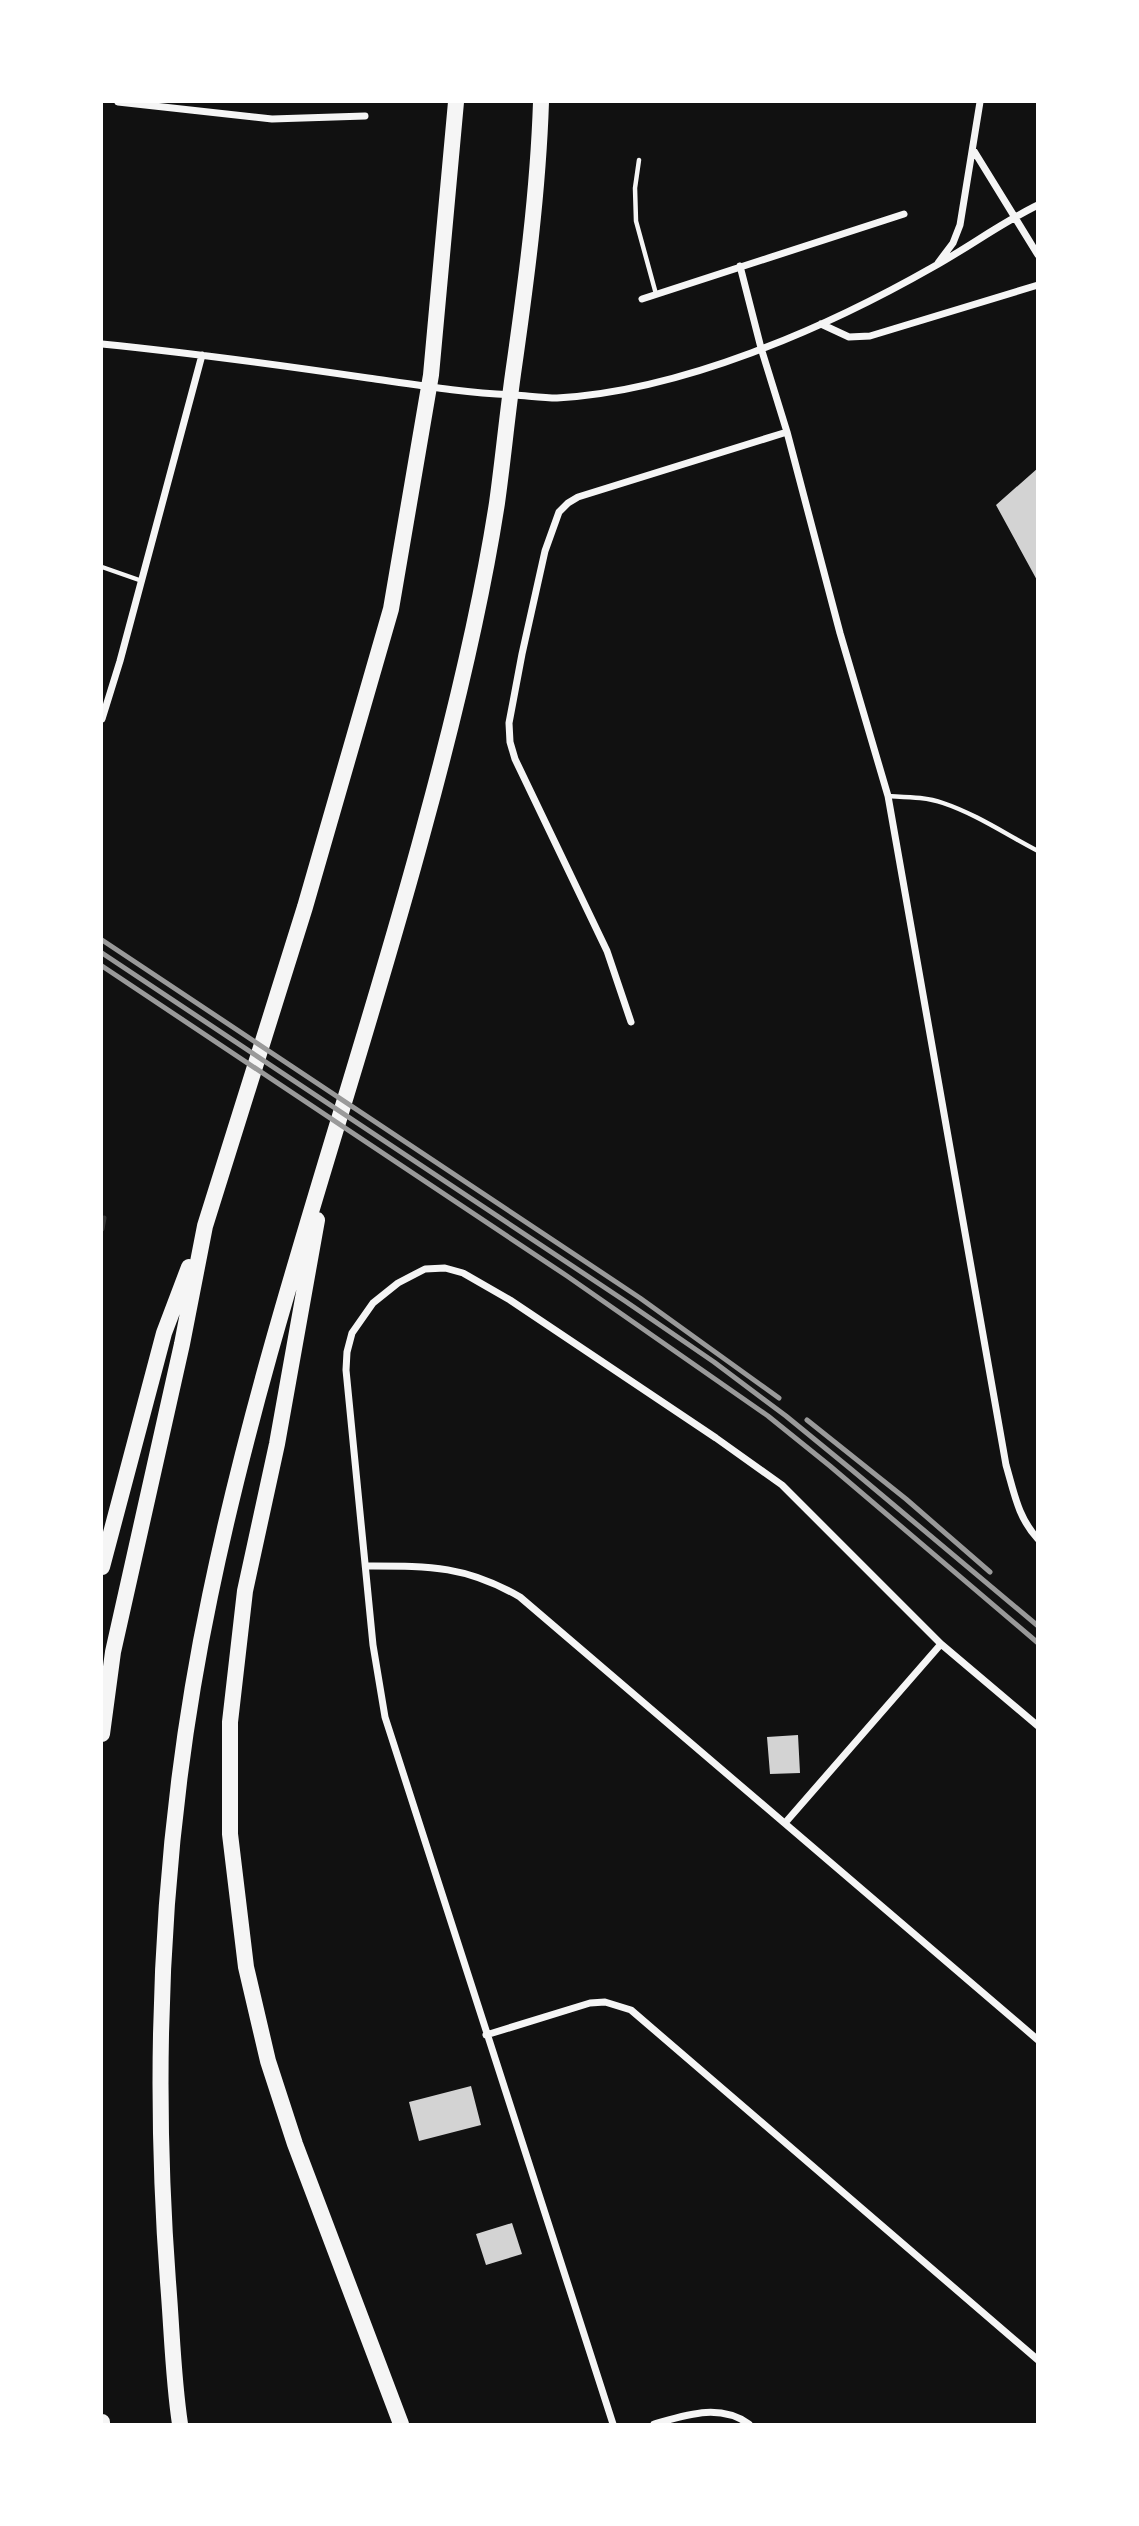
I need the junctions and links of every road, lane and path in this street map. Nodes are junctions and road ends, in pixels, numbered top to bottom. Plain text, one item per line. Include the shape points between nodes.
1 (118, 102) edge
2 (456, 102) edge
3 (541, 102) edge
4 (980, 102) edge
5 (365, 116) dead end
6 (973, 151) junction
7 (639, 160) dead end
8 (1038, 205) edge
9 (904, 214) dead end
10 (1013, 218) junction
11 (1038, 255) edge
12 (740, 266) junction
13 (935, 266) junction
14 (1038, 285) edge
15 (656, 294) junction
16 (642, 299) dead end
17 (821, 324) junction
18 (102, 344) edge
19 (761, 348) junction
20 (202, 355) junction
21 (787, 432) junction
22 (102, 567) edge
23 (142, 581) junction
24 (102, 719) edge
25 (888, 796) junction
26 (1038, 851) edge
27 (631, 1023) dead end
28 (331, 1142) junction
29 (205, 1226) junction
30 (1038, 1539) edge
31 (366, 1566) junction
32 (102, 1567) edge
33 (942, 1644) junction
34 (1038, 1726) edge
35 (102, 1734) edge
36 (785, 1823) junction
37 (486, 2035) junction
38 (1038, 2040) edge
39 (1038, 2360) edge
40 (180, 2424) edge
41 (401, 2424) edge
42 (612, 2424) edge
43 (654, 2424) edge
44 (749, 2424) edge

1 - 5 street via 272,119
2 - 29 highway via 431,375 391,608 305,907
3 - 28 highway via 527,279 496,509 471,636 412,873
4 - 6 street
6 - 10 street
6 - 13 street via 960,225
7 - 15 lane via 636,221
8 - 10 street
9 - 12 street
10 - 11 street
10 - 13 street
12 - 15 street
12 - 19 street
13 - 17 street
14 - 17 street via 870,336 849,337
15 - 16 street
17 - 19 street
18 - 20 street
19 - 20 street via 654,383 556,398 482,394
19 - 21 street
20 - 23 street
21 - 25 street
21 - 27 street via 578,497 559,513 550,534 522,654 509,723 510,742 607,951
22 - 23 lane
23 - 24 street
25 - 26 lane via 917,797 962,810
25 - 30 street via 1006,1465 1020,1515
28 - 40 highway via 242,1455 209,1600 174,1829 164,1936 162,2203
28 - 41 highway via 277,1444 245,1591 230,1723 230,1834 246,1967 268,2061
29 - 32 highway via 164,1333
29 - 35 highway via 113,1652
31 - 33 street via 346,1361 352,1333 373,1303 398,1283 425,1269 445,1268 510,1300 782,1485
31 - 36 street via 453,1569 488,1579 520,1597
31 - 37 street via 385,1717
33 - 34 street
33 - 36 street
36 - 38 street
37 - 39 street via 590,2003 605,2002 631,2010
37 - 42 street
43 - 44 street via 706,2412

